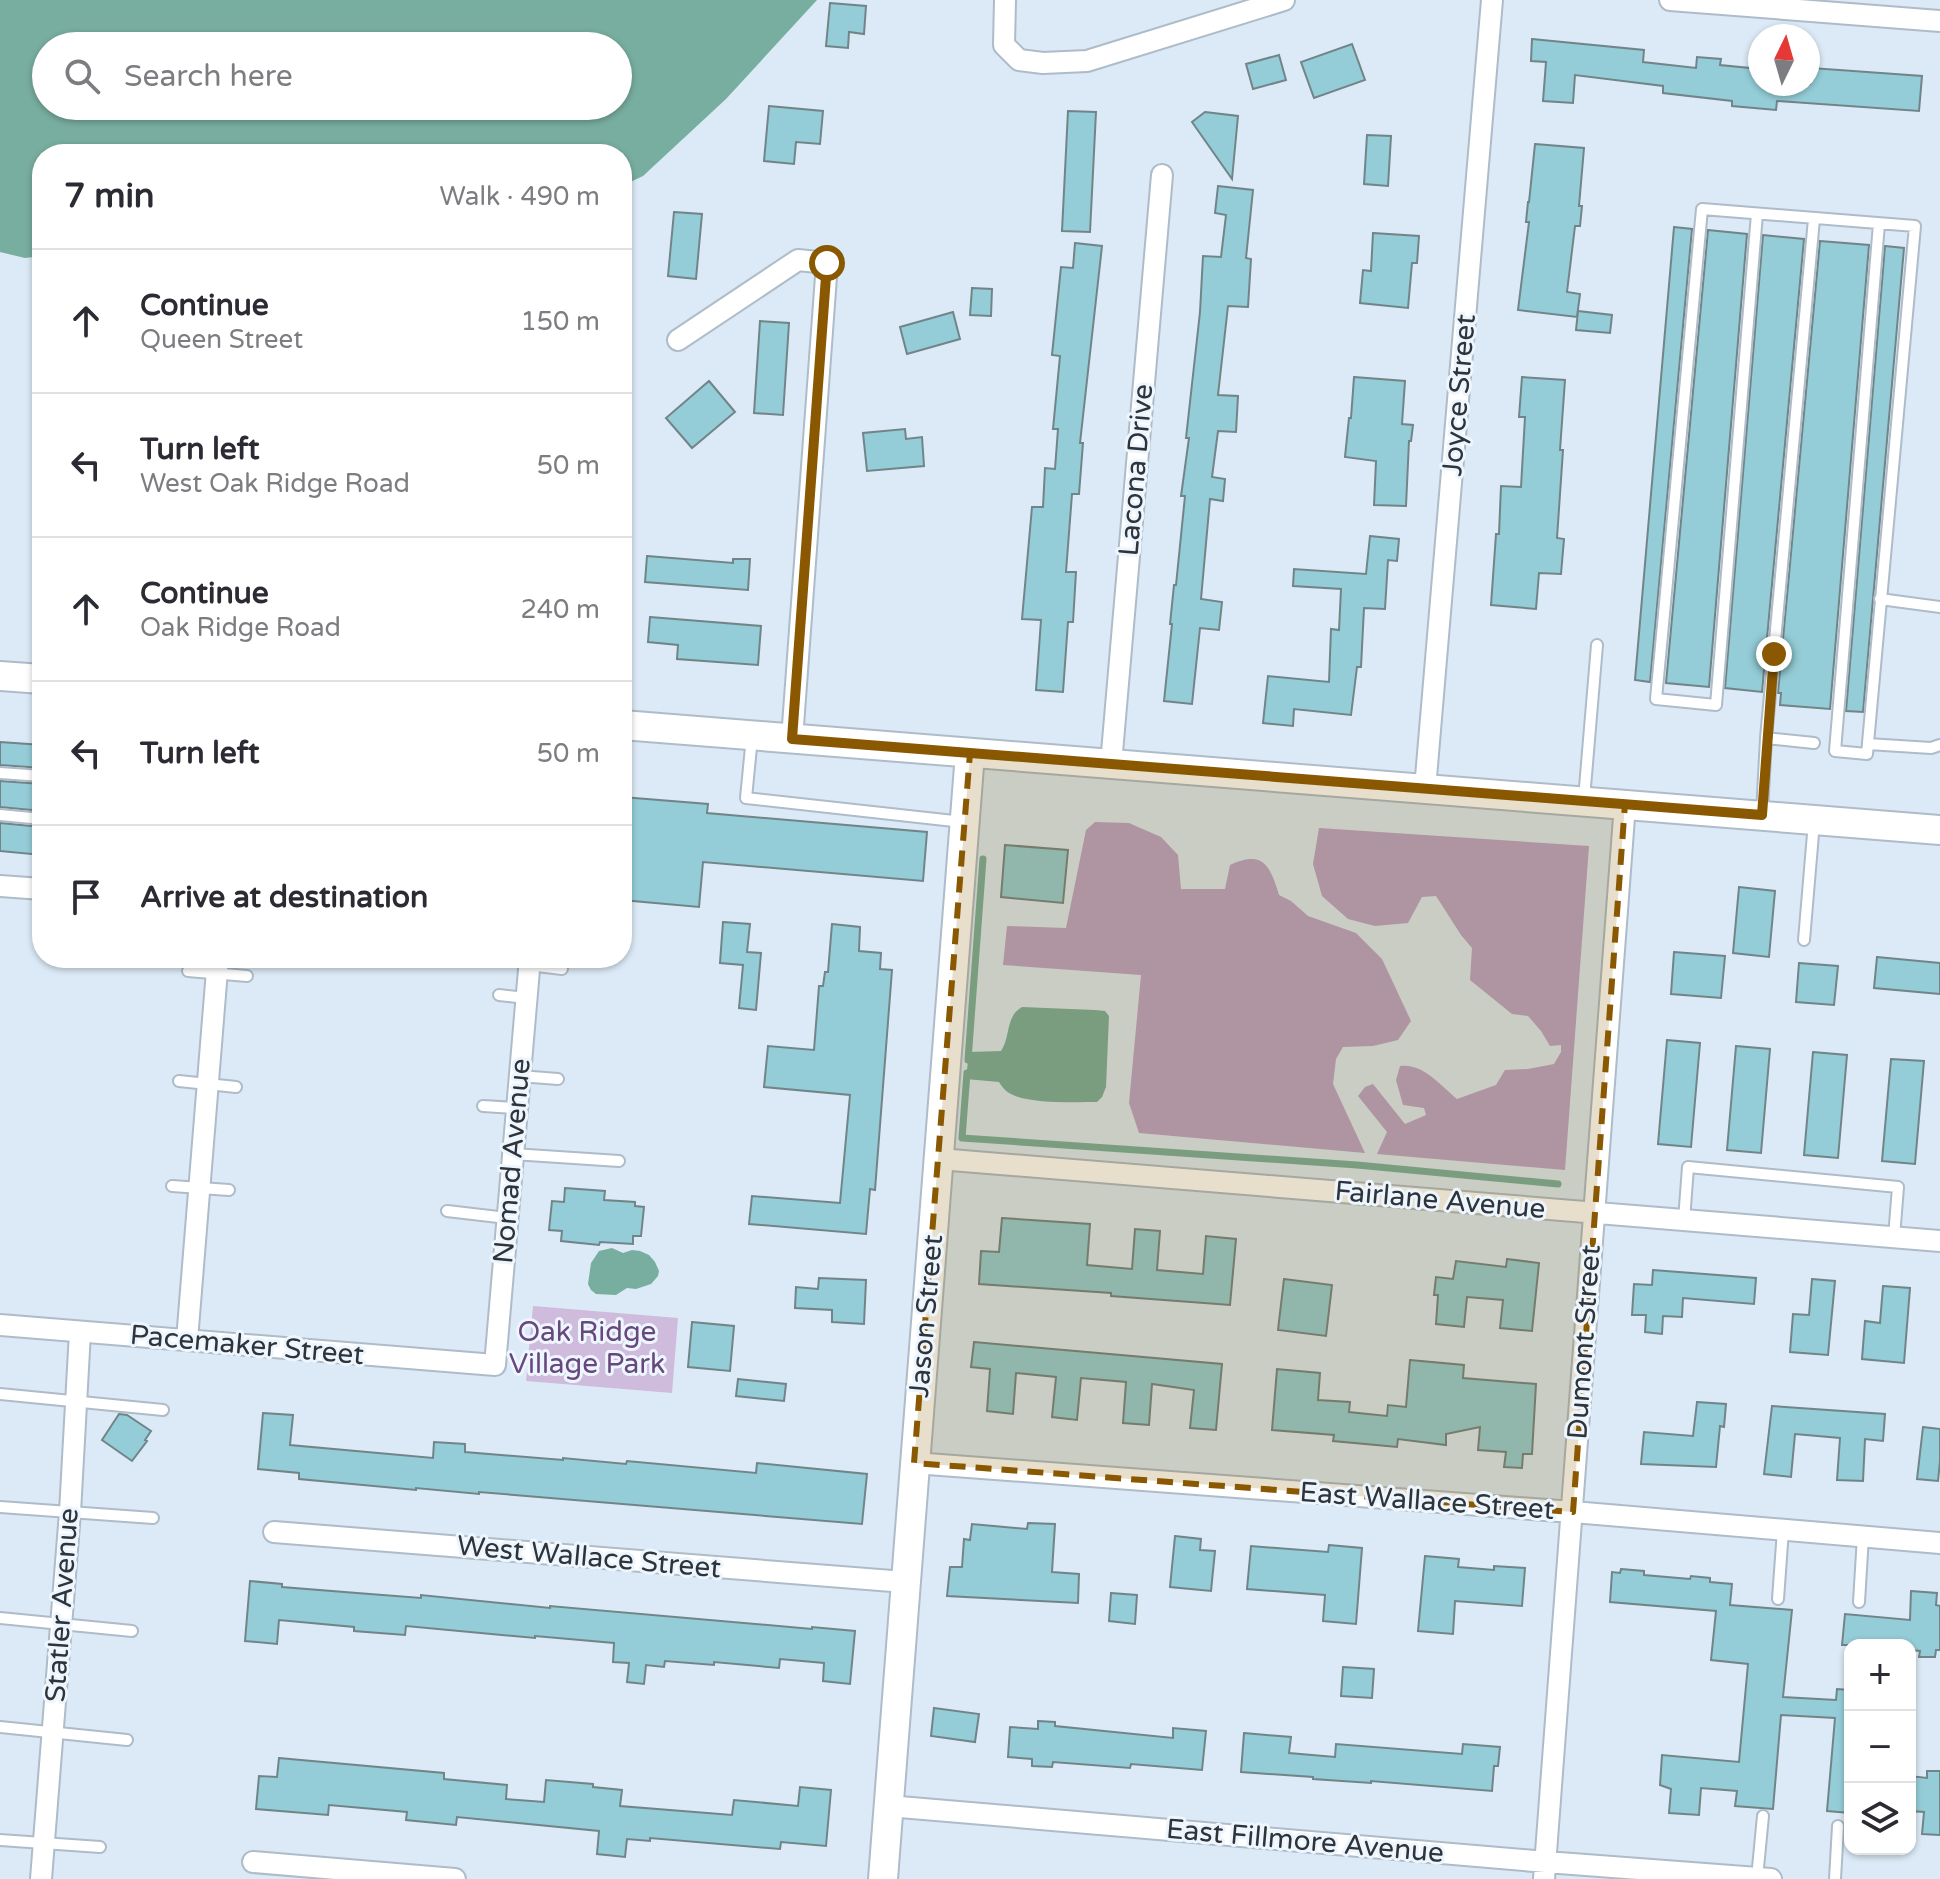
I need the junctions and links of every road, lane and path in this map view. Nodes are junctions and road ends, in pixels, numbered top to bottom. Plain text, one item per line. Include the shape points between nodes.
1 (1005, 0) edge
2 (1284, 0) edge
3 (1492, 0) edge
4 (1670, 0) edge
5 (1850, 7) edge
6 (1940, 21) edge
7 (1162, 175) dead end
8 (1757, 214) junction
9 (1814, 219) junction
10 (1879, 224) junction
11 (678, 340) dead end
12 (1880, 599) junction
13 (1940, 607) edge
14 (1597, 645) dead end
15 (0, 676) edge
16 (32, 678) edge
17 (632, 726) edge
18 (753, 735) junction
19 (1766, 738) junction
20 (792, 739) junction
21 (1814, 743) dead end
22 (1868, 744) junction
23 (1940, 745) edge
24 (970, 753) junction
25 (1111, 764) junction
26 (0, 773) edge
27 (32, 775) edge
28 (1425, 789) junction
29 (1584, 801) junction
30 (1625, 804) junction
31 (0, 815) edge
32 (1762, 815) junction
33 (32, 818) edge
34 (1814, 820) junction
35 (965, 823) junction
36 (1940, 830) edge
37 (0, 886) edge
38 (32, 888) edge
39 (1804, 940) dead end
40 (206, 968) edge
41 (218, 968) edge
42 (224, 968) edge
43 (528, 968) edge
44 (558, 968) edge
45 (562, 969) dead end
46 (188, 971) dead end
47 (247, 976) dead end
48 (499, 995) dead end
49 (526, 998) junction
50 (519, 1076) junction
51 (558, 1079) dead end
52 (179, 1081) dead end
53 (208, 1084) junction
54 (236, 1087) dead end
55 (483, 1106) dead end
56 (516, 1108) junction
57 (513, 1154) junction
58 (939, 1159) junction
59 (619, 1161) dead end
60 (172, 1186) dead end
61 (201, 1188) junction
62 (229, 1190) dead end
63 (447, 1211) dead end
64 (1593, 1213) junction
65 (507, 1218) junction
66 (1684, 1220) junction
67 (1894, 1237) junction
68 (1940, 1241) edge
69 (0, 1325) edge
70 (80, 1332) junction
71 (187, 1340) junction
72 (495, 1365) joint
73 (0, 1394) edge
74 (76, 1402) junction
75 (163, 1410) dead end
76 (914, 1463) junction
77 (0, 1507) edge
78 (70, 1512) junction
79 (1573, 1512) junction
80 (153, 1518) dead end
81 (1783, 1530) junction
82 (274, 1532) dead end
83 (1863, 1536) junction
84 (1940, 1543) edge
85 (905, 1582) junction
86 (1778, 1599) dead end
87 (1859, 1602) dead end
88 (0, 1618) edge
89 (61, 1624) junction
90 (132, 1631) dead end
91 (0, 1727) edge
92 (53, 1732) junction
93 (127, 1740) dead end
94 (888, 1806) junction
95 (1763, 1816) dead end
96 (1838, 1826) dead end
97 (0, 1840) edge
98 (44, 1843) junction
99 (100, 1847) dead end
100 (253, 1862) dead end
101 (1545, 1870) edge
102 (1757, 1878) edge
103 (41, 1879) edge
104 (455, 1879) edge
105 (883, 1879) edge
106 (1771, 1879) edge
107 (1835, 1879) edge

1 - 2 street via 1004,45 1019,60 1043,63 1087,61
3 - 28 street, Joyce Street
4 - 5 street
5 - 6 street
7 - 25 street, Lacona Drive
8 - 8 lane via 1716,705 1656,699 1702,209
8 - 9 lane
9 - 10 lane
9 - 19 lane
10 - 12 lane via 1915,226
10 - 22 lane via 1835,751 1867,754
11 - 20 street via 798,260 827,263
12 - 13 lane
12 - 22 lane
14 - 29 lane
15 - 16 main road
17 - 18 main road
18 - 20 main road
18 - 35 lane via 746,798
19 - 21 lane
19 - 32 lane
20 - 24 main road
22 - 23 lane
24 - 25 main road
24 - 35 main road, Jason Street
25 - 28 main road
26 - 27 lane
28 - 29 main road
29 - 30 main road
30 - 32 main road
30 - 64 street, Dumont Street
31 - 33 lane
32 - 34 main road
34 - 36 main road
34 - 39 lane
35 - 58 main road, Jason Street
37 - 38 street
40 - 46 lane
41 - 53 street
42 - 47 lane
43 - 49 street, Nomad Avenue
44 - 45 lane
48 - 49 lane
49 - 50 street, Nomad Avenue
50 - 51 lane
50 - 56 street, Nomad Avenue
52 - 53 lane
53 - 54 lane
53 - 61 street
55 - 56 lane
56 - 57 street, Nomad Avenue
57 - 59 lane
57 - 65 street, Nomad Avenue
58 - 64 street, Fairlane Avenue
58 - 76 main road, Jason Street
60 - 61 lane
61 - 62 lane
61 - 71 street
63 - 65 lane
64 - 66 street, Fairlane Avenue
64 - 79 street, Dumont Street
65 - 72 street, Nomad Avenue
66 - 67 street, Fairlane Avenue
66 - 67 lane via 1688,1167 1898,1187
67 - 68 street, Fairlane Avenue
69 - 70 street, Pacemaker Street
70 - 71 street, Pacemaker Street
70 - 74 street, Statler Avenue
71 - 72 street, Pacemaker Street
73 - 74 lane
74 - 75 lane
74 - 78 street, Statler Avenue
76 - 79 street, East Wallace Street
76 - 85 main road, Jason Street
77 - 78 lane
78 - 80 lane
78 - 89 street, Statler Avenue
79 - 81 street, East Wallace Street
79 - 101 street, Dumont Street
81 - 83 street, East Wallace Street
81 - 86 lane
82 - 85 street, West Wallace Street
83 - 84 street, East Wallace Street
83 - 87 lane
85 - 94 main road, Jason Street
88 - 89 lane
89 - 90 lane
89 - 92 street, Statler Avenue
91 - 92 lane
92 - 93 lane
92 - 98 street, Statler Avenue
94 - 101 street, East Fillmore Avenue
94 - 105 main road, Jason Street
95 - 102 lane
96 - 107 lane
97 - 98 lane
98 - 99 lane
98 - 103 street, Statler Avenue
100 - 104 street
101 - 102 street, East Fillmore Avenue
102 - 106 street, East Fillmore Avenue

